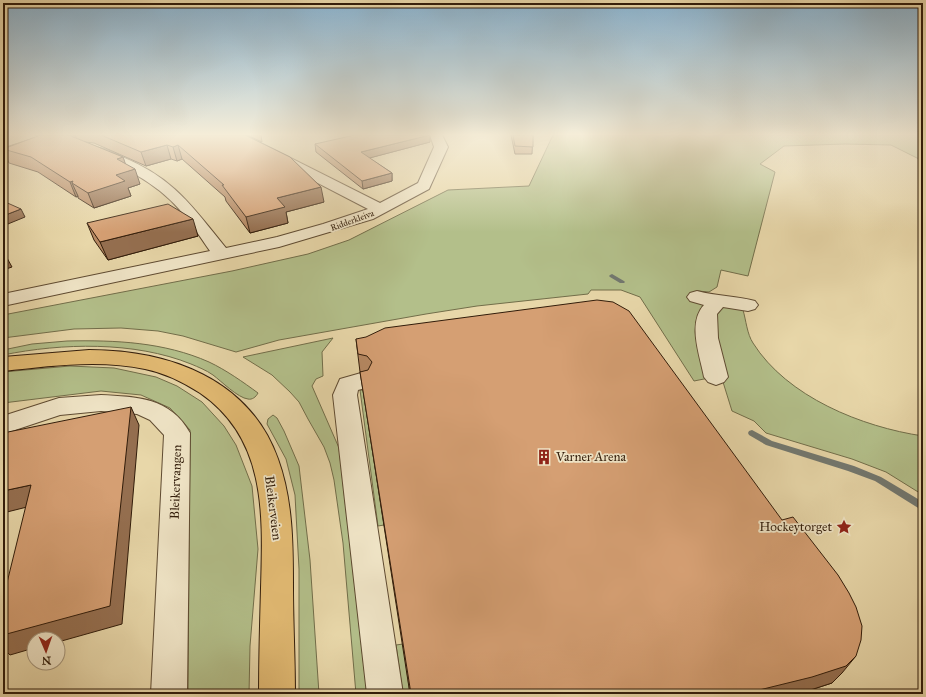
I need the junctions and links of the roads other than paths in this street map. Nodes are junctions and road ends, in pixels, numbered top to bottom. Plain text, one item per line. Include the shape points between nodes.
1 (135, 168) edge
2 (300, 168) edge
3 (432, 168) edge
4 (380, 209) junction
5 (222, 254) junction
6 (697, 297) dead end
7 (3, 300) edge
8 (717, 302) junction
9 (748, 305) dead end
10 (3, 364) edge
11 (716, 377) dead end
12 (361, 380) edge
13 (3, 426) edge
14 (169, 694) edge
15 (277, 694) edge
16 (385, 694) edge

1 - 5 street via 153,178 185,206
2 - 4 street
3 - 4 street, Ridderkleiva via 424,186
4 - 5 street, Ridderkleiva via 329,228
5 - 7 street, Ridderkleiva
6 - 8 street
8 - 9 street
8 - 11 street via 707,313 706,323
10 - 15 main road, Bleikerveien via 83,357 119,358 152,364 184,374 208,387 229,402 249,424 260,445 272,484 278,529
12 - 16 street via 348,385 345,395
13 - 14 street, Bleikervangen via 59,407 101,402 141,406 159,414 177,433

